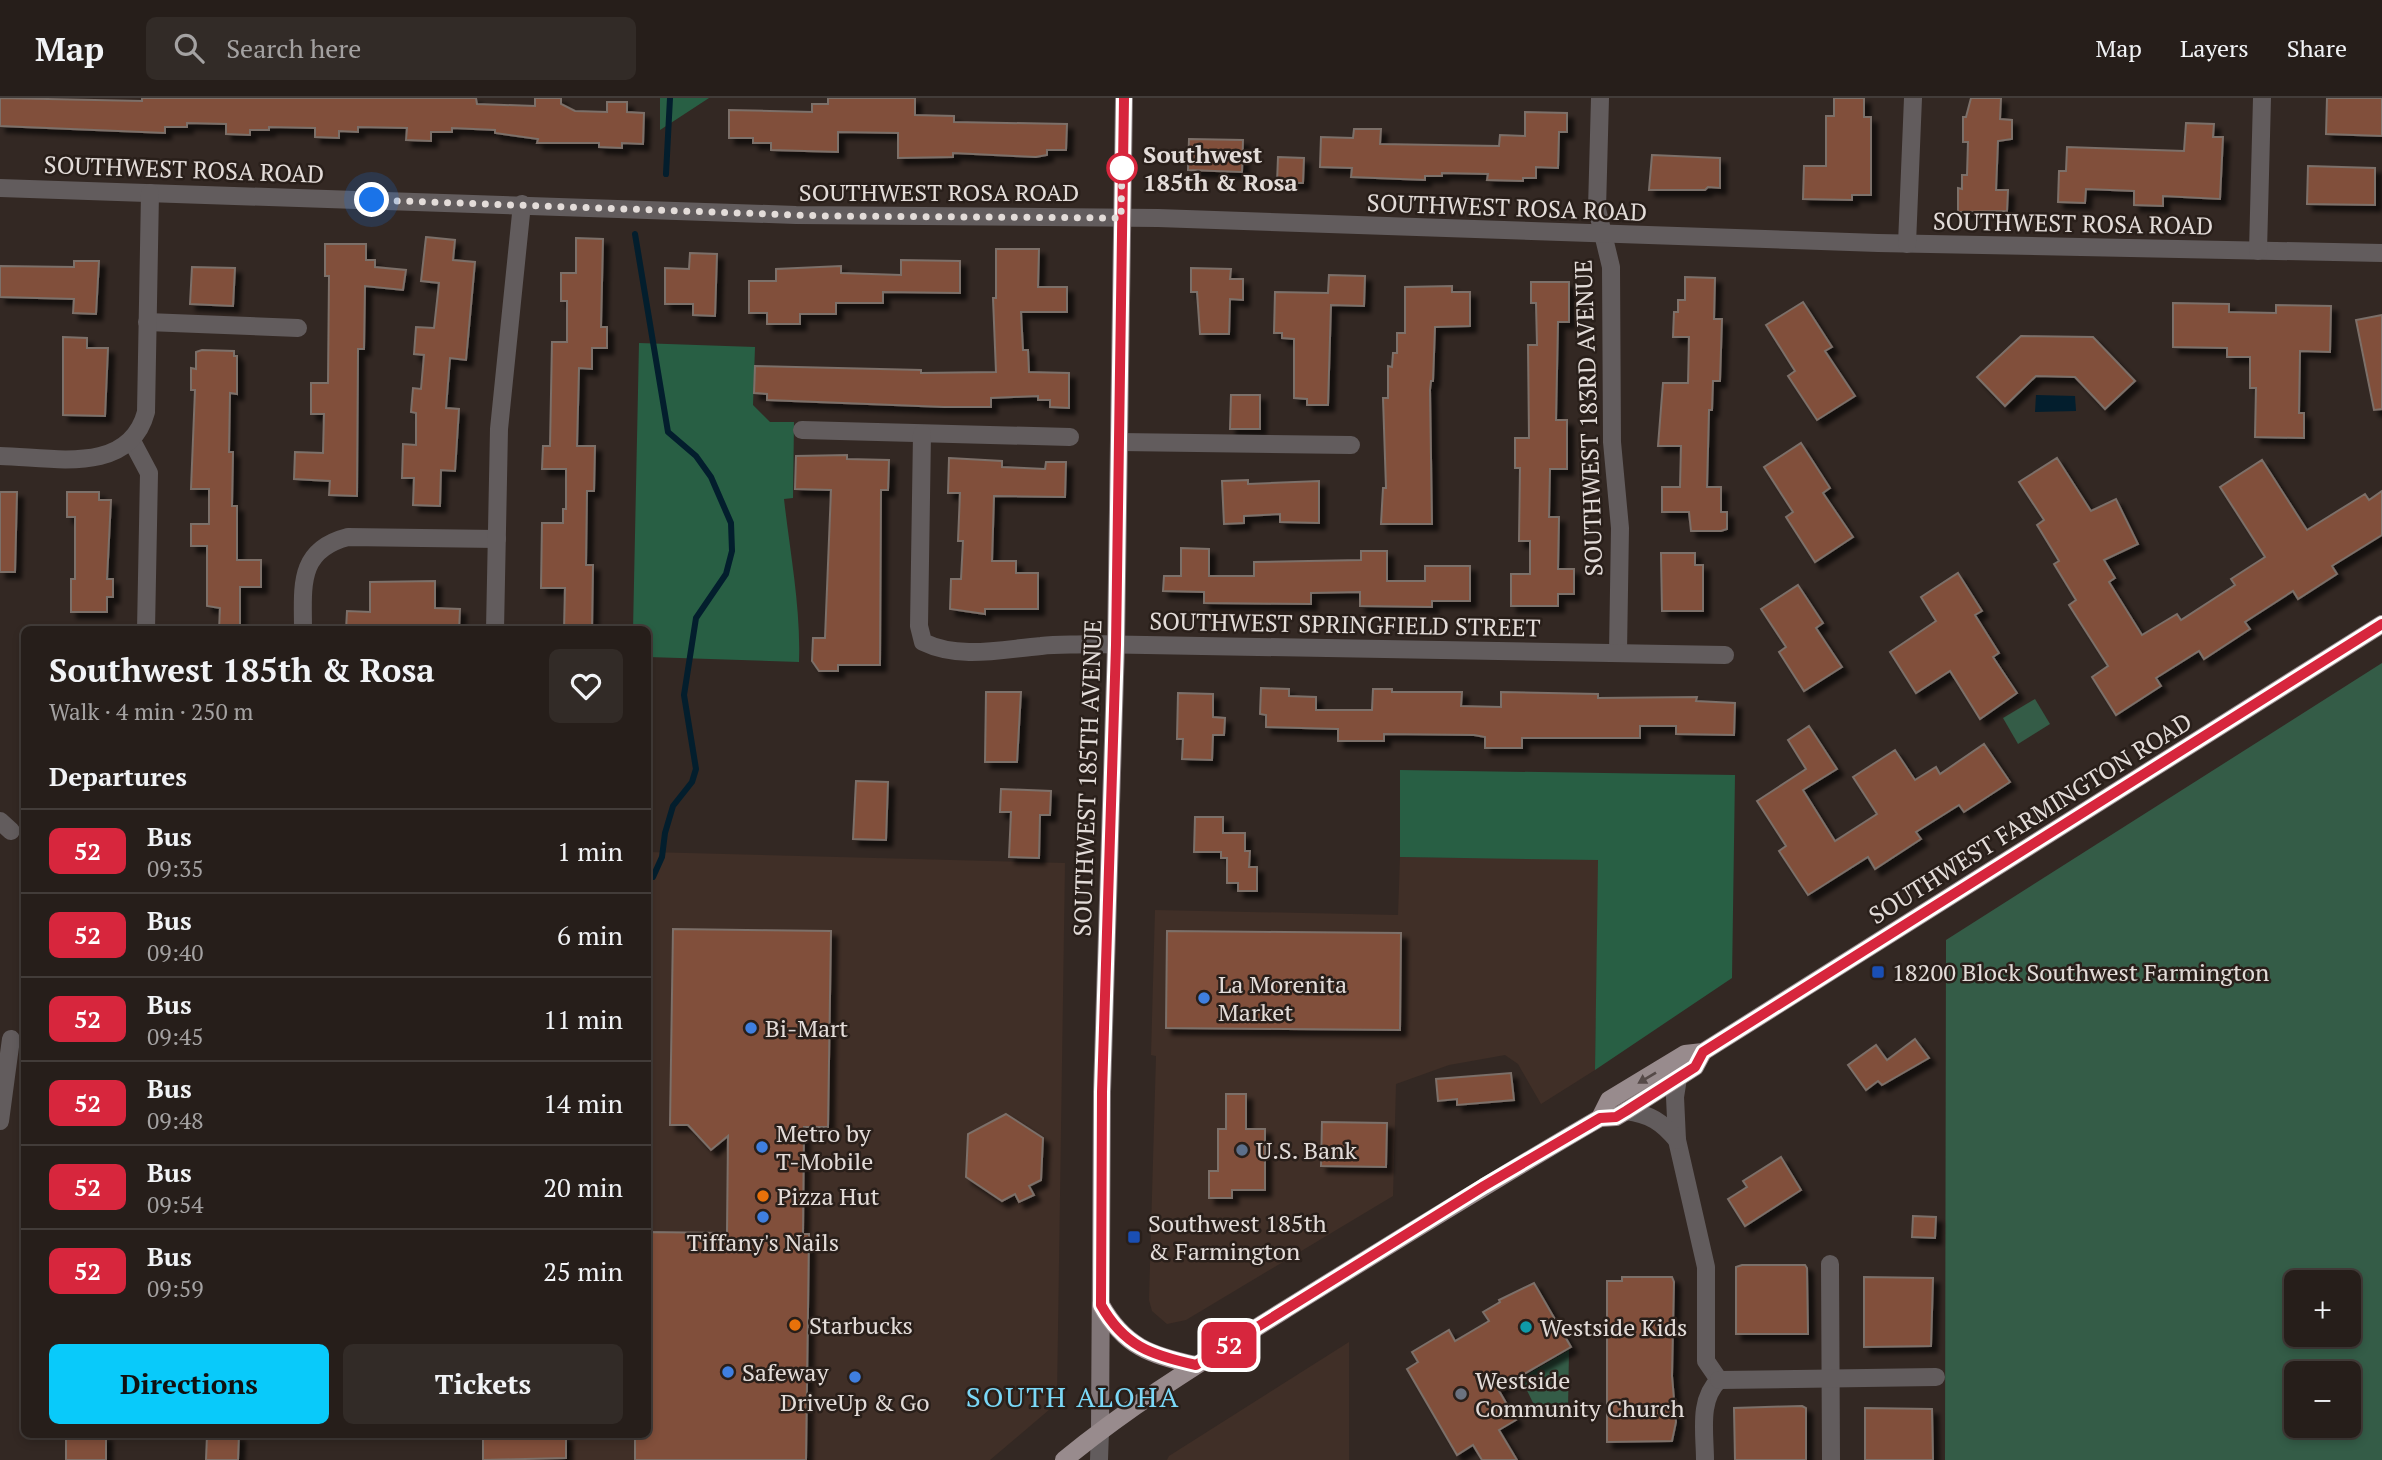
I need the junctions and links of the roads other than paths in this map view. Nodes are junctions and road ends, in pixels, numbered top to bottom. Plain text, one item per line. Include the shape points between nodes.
1 (1124, 98) edge
2 (1600, 98) edge
3 (1913, 98) edge
4 (2262, 98) edge
5 (0, 188) edge
6 (150, 192) junction
7 (522, 204) junction
8 (1121, 218) junction
9 (1604, 235) junction
10 (1907, 244) junction
11 (2258, 251) junction
12 (2382, 253) edge
13 (147, 322) junction
14 (298, 328) dead end
15 (802, 430) dead end
16 (922, 434) junction
17 (1070, 437) dead end
18 (132, 441) junction
19 (1120, 442) junction
20 (1352, 445) dead end
21 (0, 456) edge
22 (497, 539) junction
23 (2382, 624) edge
24 (146, 626) edge
25 (303, 626) edge
26 (495, 626) edge
27 (1116, 645) junction
28 (1618, 652) junction
29 (1725, 655) dead end
30 (12, 1039) edge
31 (1703, 1052) junction
32 (1678, 1078) junction
33 (1626, 1111) junction
34 (1600, 1118) junction
35 (0, 1121) edge
36 (1677, 1140) junction
37 (1830, 1264) dead end
38 (1101, 1305) junction
39 (1196, 1365) junction
40 (1936, 1377) dead end
41 (1830, 1378) junction
42 (1719, 1380) junction
43 (1100, 1430) junction
44 (1064, 1460) edge
45 (1100, 1460) edge
46 (1705, 1460) edge
47 (1831, 1460) edge

1 - 8 main road, SOUTHWEST 185TH AVENUE
2 - 9 street, SOUTHWEST 183RD AVENUE via 1598,209
3 - 10 street
4 - 11 street
5 - 6 street, SOUTHWEST ROSA ROAD
6 - 7 street, SOUTHWEST ROSA ROAD
6 - 13 street
7 - 8 street, SOUTHWEST ROSA ROAD via 824,216
7 - 22 street via 499,429
8 - 9 street, SOUTHWEST ROSA ROAD
8 - 19 main road, SOUTHWEST 185TH AVENUE
9 - 10 street, SOUTHWEST ROSA ROAD
9 - 28 street, SOUTHWEST 183RD AVENUE via 1611,267 1612,442 1620,528
10 - 11 street, SOUTHWEST ROSA ROAD
11 - 12 street, SOUTHWEST ROSA ROAD
13 - 14 street
13 - 18 street via 146,412 142,429
15 - 16 street
16 - 17 street
16 - 27 street, SOUTHWEST SPRINGFIELD STREET via 919,626 923,642 938,649 1005,652 1037,646
18 - 21 street via 114,454 95,458
18 - 24 street via 149,473
19 - 20 street
19 - 27 main road, SOUTHWEST 185TH AVENUE
22 - 25 street via 348,537 331,541 307,567
22 - 26 street
23 - 31 main road, SOUTHWEST FARMINGTON ROAD
27 - 28 street, SOUTHWEST SPRINGFIELD STREET
27 - 38 main road, SOUTHWEST 185TH AVENUE via 1102,1092
28 - 29 street, SOUTHWEST SPRINGFIELD STREET
30 - 35 street
31 - 32 main road, SOUTHWEST FARMINGTON ROAD via 1695,1067
31 -> 34 main road, SOUTHWEST FARMINGTON ROAD via 1685,1054 1609,1100
32 - 33 main road, SOUTHWEST FARMINGTON ROAD
32 - 36 street
33 - 34 main road, SOUTHWEST FARMINGTON ROAD
33 - 36 street via 1662,1122
34 - 39 main road, SOUTHWEST FARMINGTON ROAD
36 - 42 street via 1706,1267 1706,1361
37 - 41 street
38 - 39 main road via 1130,1341 1158,1356
38 - 43 main road, SOUTHWEST 185TH AVENUE
39 - 43 main road, SOUTHWEST FARMINGTON ROAD
40 - 41 street
41 - 42 street
41 - 47 street
42 - 46 street via 1709,1389 1705,1403
43 - 44 main road, SOUTHWEST FARMINGTON ROAD
43 - 45 street, SOUTHWEST 185TH AVENUE

